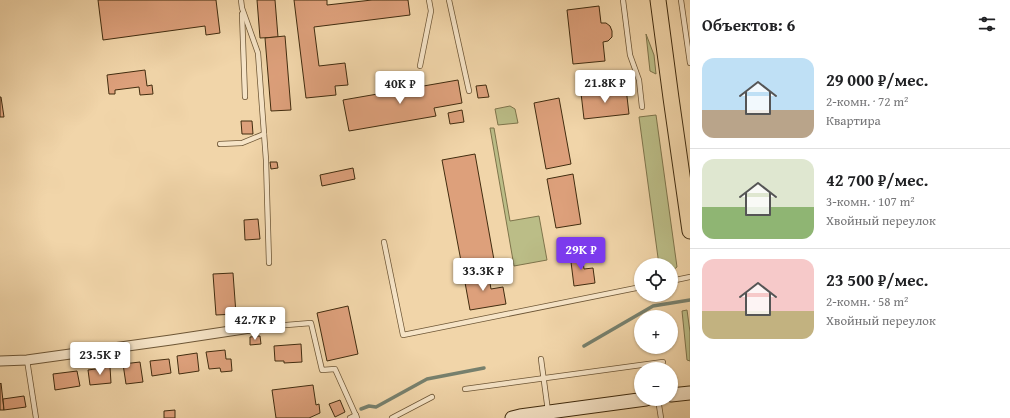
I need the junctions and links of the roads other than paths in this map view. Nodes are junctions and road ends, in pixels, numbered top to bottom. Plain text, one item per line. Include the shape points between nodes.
1 (241, 0) edge
2 (429, 0) edge
3 (449, 0) edge
4 (623, 0) edge
5 (658, 0) edge
6 (681, 0) edge
7 (242, 8) junction
8 (690, 63) edge
9 (420, 66) dead end
10 (469, 91) dead end
11 (245, 97) dead end
12 (642, 107) dead end
13 (264, 134) junction
14 (220, 144) dead end
15 (688, 203) edge
16 (690, 231) edge
17 (384, 242) dead end
18 (269, 263) dead end
19 (690, 277) edge
20 (678, 280) edge
21 (634, 288) edge
22 (274, 326) dead end
23 (257, 327) dead end
24 (541, 359) dead end
25 (27, 360) junction
26 (0, 361) edge
27 (634, 366) edge
28 (544, 379) junction
29 (465, 389) dead end
30 (690, 393) edge
31 (678, 394) edge
32 (432, 398) dead end
33 (634, 401) edge
34 (659, 406) edge
35 (548, 412) junction
36 (356, 416) edge
37 (36, 418) edge
38 (350, 418) edge
39 (392, 418) edge
40 (512, 418) edge
41 (661, 418) edge

1 - 7 lane
2 - 9 lane via 430,11
3 - 10 lane
4 - 12 lane via 630,55 639,80
5 - 15 main road
6 - 8 lane
7 - 11 lane
7 - 13 lane via 258,53
13 - 14 lane via 242,143
13 - 18 lane
15 - 16 main road
17 - 21 lane via 403,336
19 - 20 lane
22 - 36 lane via 311,323 322,370 335,369
23 - 25 street
24 - 28 lane
25 - 26 street
25 - 37 lane
27 - 28 lane
28 - 29 lane
28 - 35 lane
30 - 31 main road
32 - 39 lane
33 - 35 main road
34 - 41 lane
35 - 40 main road
36 - 38 lane

